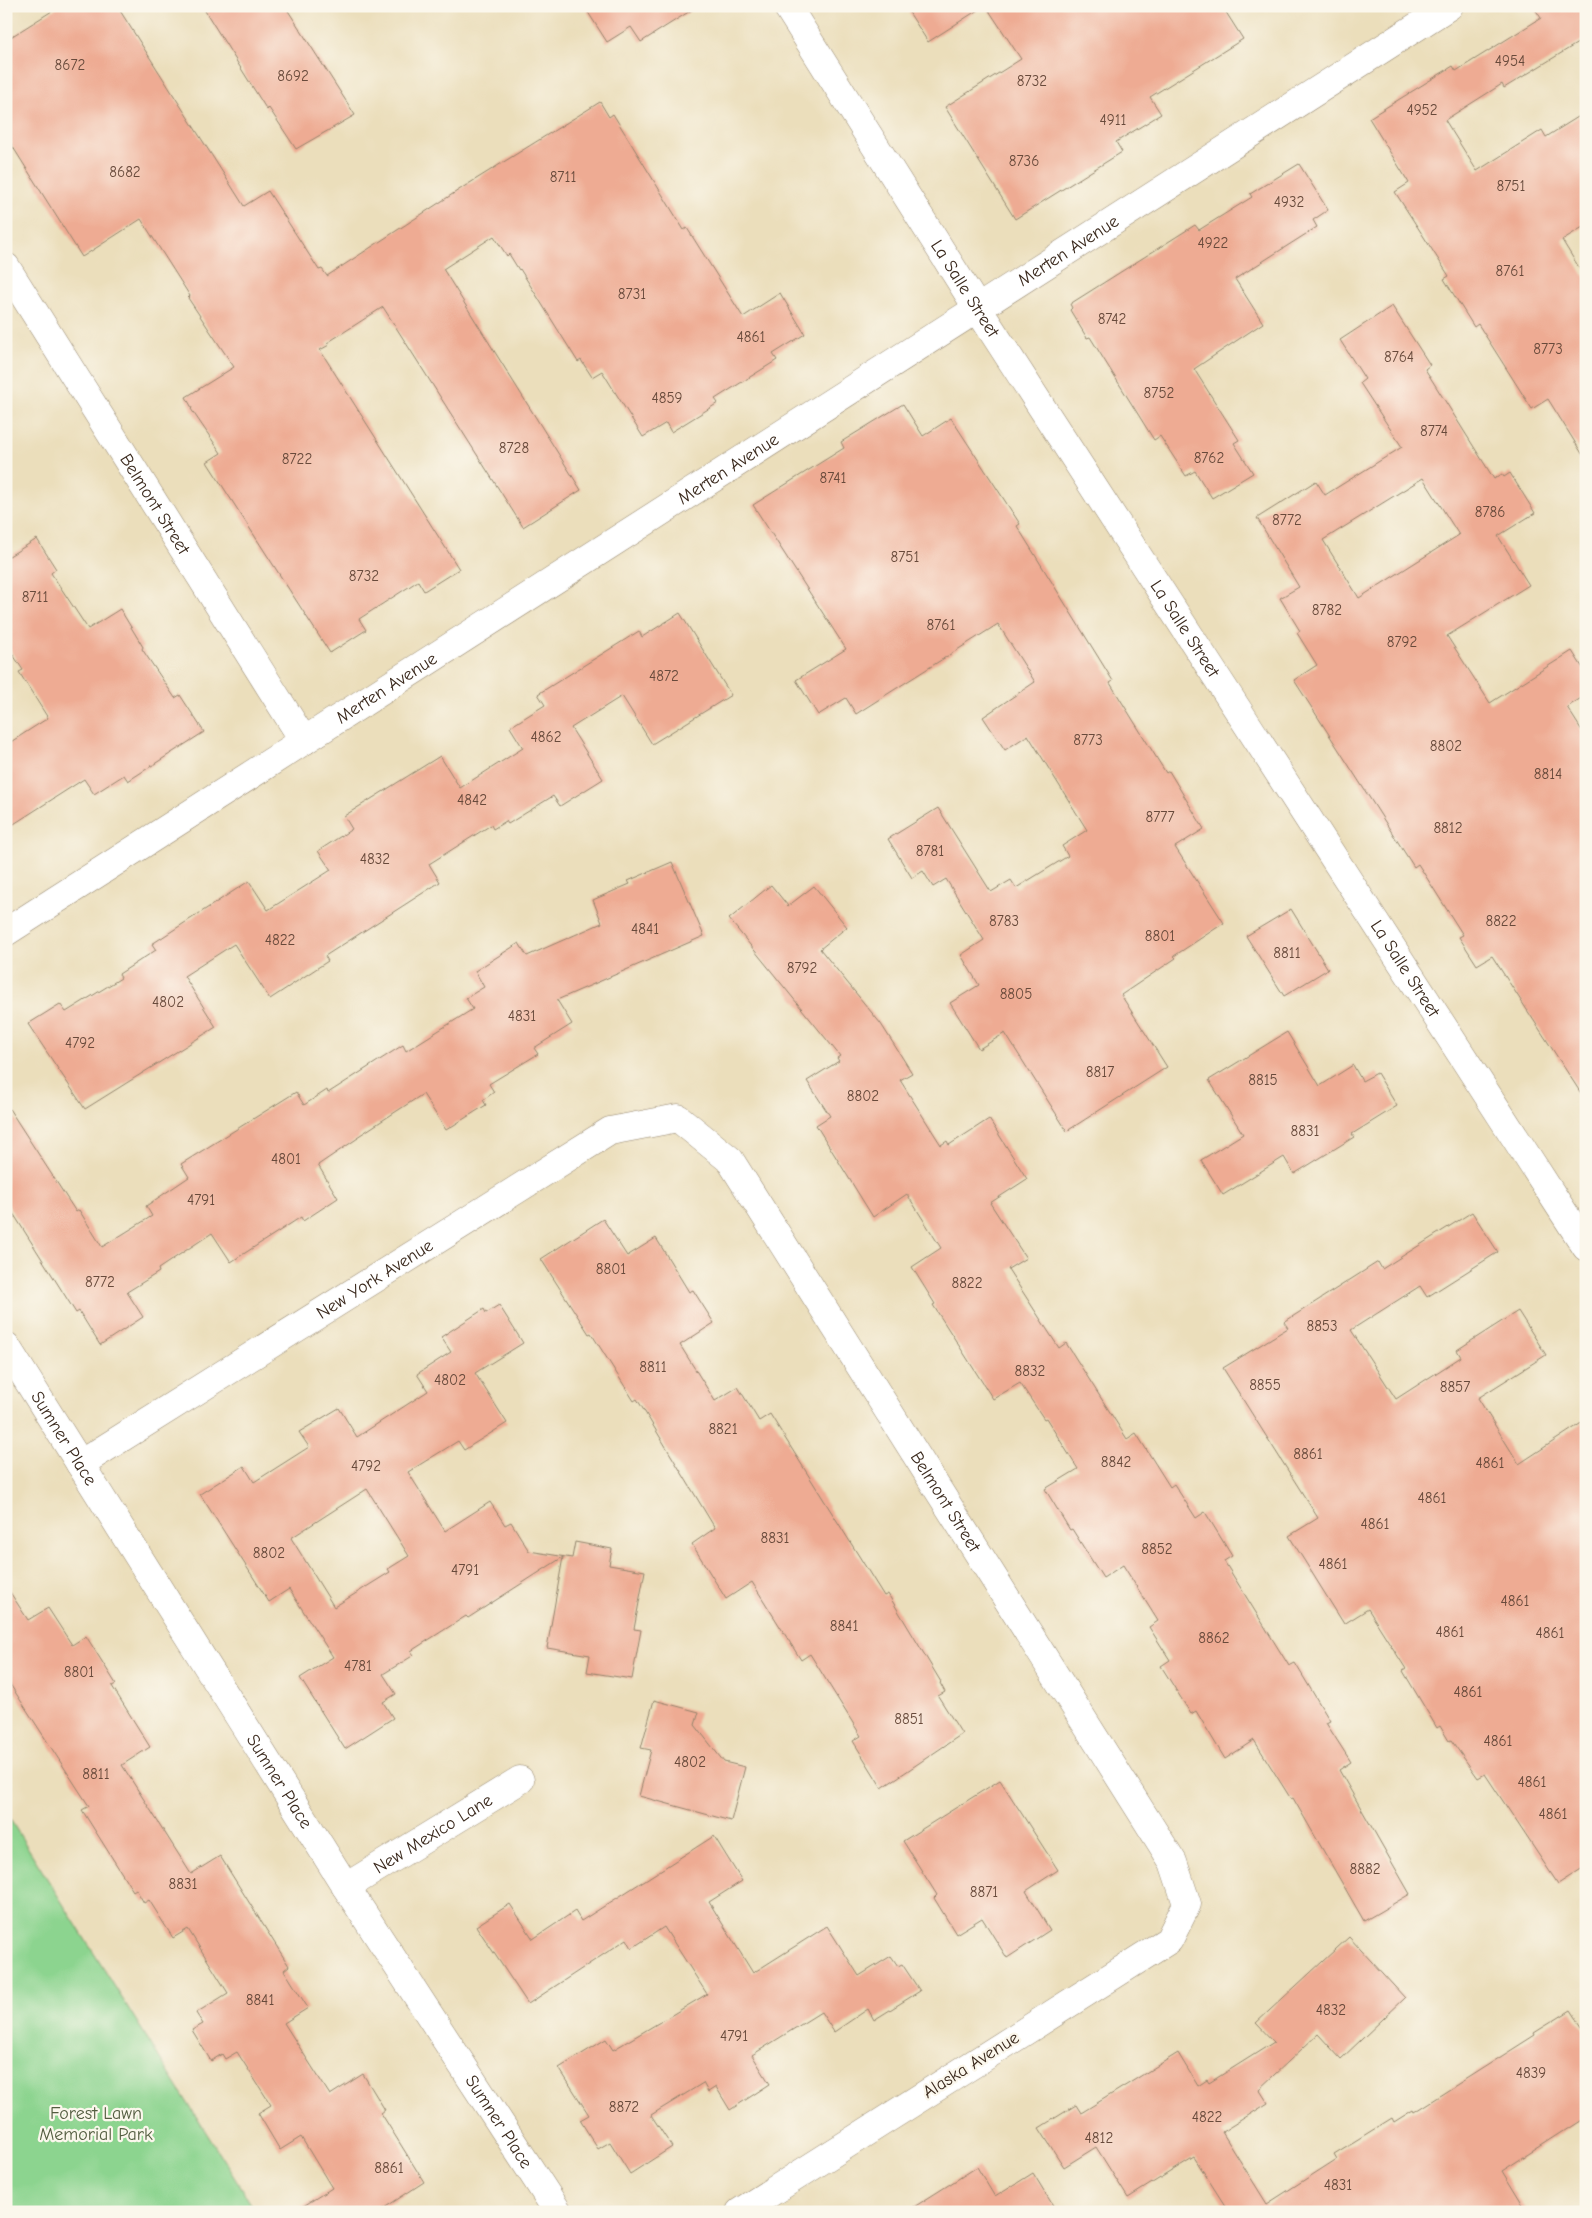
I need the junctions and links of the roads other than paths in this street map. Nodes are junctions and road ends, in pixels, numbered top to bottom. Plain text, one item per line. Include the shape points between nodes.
1 (787, 6) edge
2 (1450, 6) edge
3 (6, 267) edge
4 (978, 309) junction
5 (304, 741) junction
6 (6, 932) edge
7 (678, 1118) joint
8 (1586, 1247) edge
9 (6, 1346) edge
10 (80, 1464) junction
11 (520, 1780) dead end
12 (346, 1887) junction
13 (1187, 1904) joint
14 (558, 2212) edge
15 (740, 2212) edge

1 - 4 street, La Salle Street
2 - 4 street, Merten Avenue
3 - 5 street, Belmont Street
4 - 5 street, Merten Avenue
4 - 8 street, La Salle Street
5 - 6 street, Merten Avenue
7 - 10 street, New York Avenue via 610,1131
7 - 13 street, Belmont Street via 730,1160 1173,1862
9 - 10 street, Sumner Place
10 - 12 street, Sumner Place
11 - 12 street, New Mexico Lane
12 - 14 street, Sumner Place
13 - 15 street, Alaska Avenue via 1168,1940

